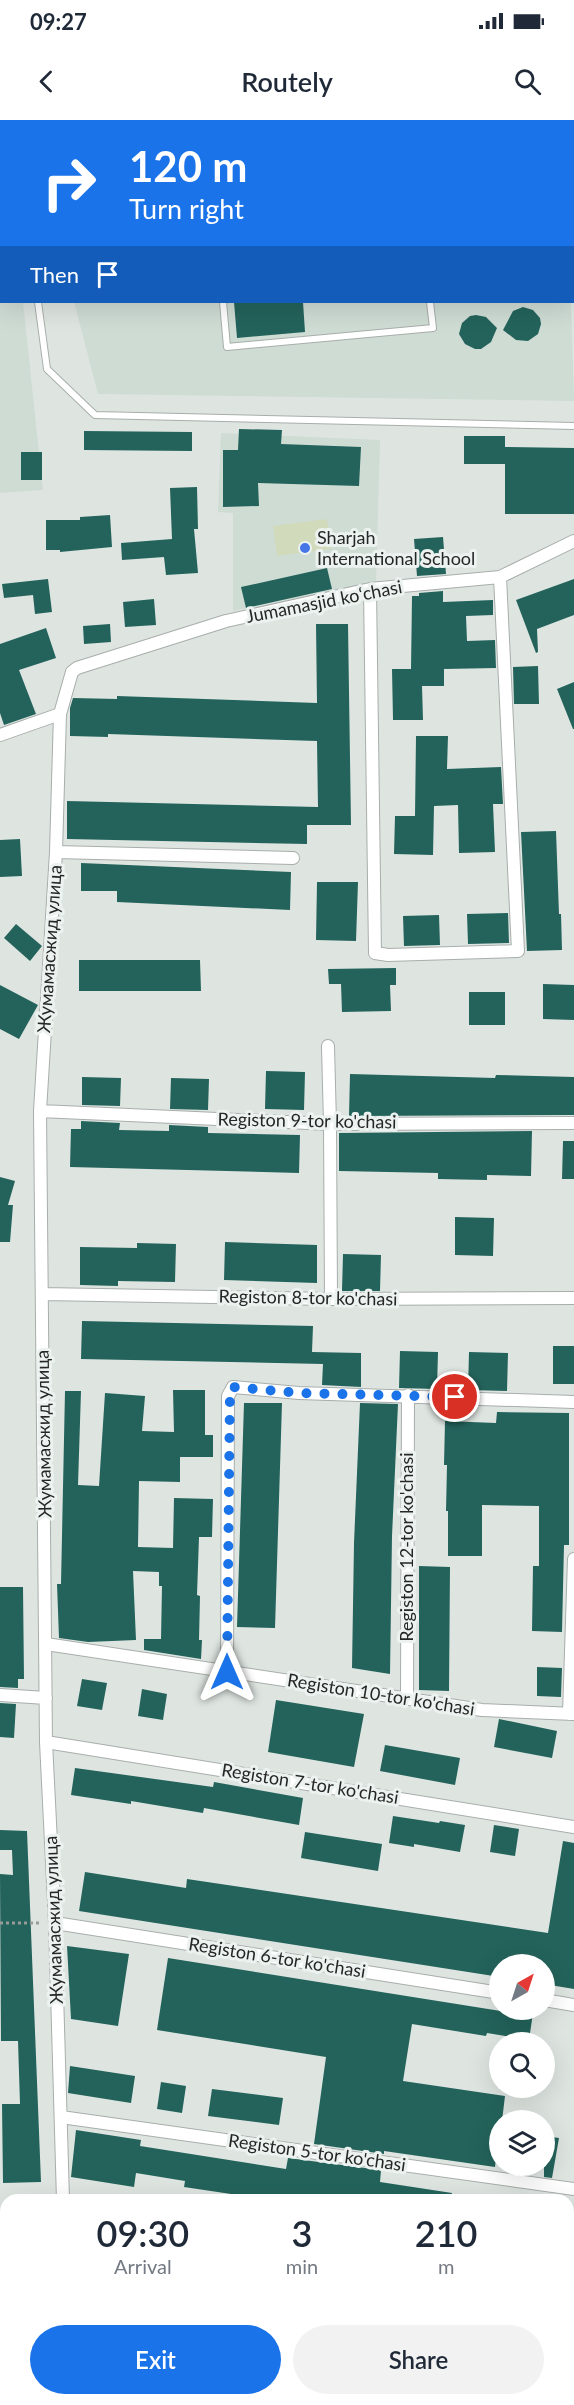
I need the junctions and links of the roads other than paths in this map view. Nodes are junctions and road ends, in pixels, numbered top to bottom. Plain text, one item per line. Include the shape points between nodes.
1 (38, 303) edge
2 (223, 303) edge
3 (430, 303) edge
4 (574, 426) edge
5 (574, 541) edge
6 (500, 577) junction
7 (370, 589) junction
8 (73, 670) joint
9 (60, 714) junction
10 (0, 735) edge
11 (56, 852) junction
12 (293, 858) dead end
13 (328, 1046) dead end
14 (40, 1112) junction
15 (574, 1123) edge
16 (330, 1124) junction
17 (43, 1294) junction
18 (574, 1298) edge
19 (330, 1299) junction
20 (408, 1395) junction
21 (574, 1402) edge
22 (574, 1558) edge
23 (46, 1644) junction
24 (227, 1672) junction
25 (0, 1695) edge
26 (46, 1698) junction
27 (407, 1698) junction
28 (572, 1714) edge
29 (46, 1742) junction
30 (574, 1827) edge
31 (55, 1923) junction
32 (489, 1991) edge
33 (555, 2002) edge
34 (574, 2005) edge
35 (61, 2117) junction
36 (574, 2189) edge
37 (63, 2194) edge

1 - 4 lane via 46,369 95,415
2 - 3 lane via 227,347 433,328
5 - 6 street, Jumamasjid koʻchasi
6 - 7 street, Jumamasjid koʻchasi
6 - 7 street via 518,951 375,953
7 - 8 street, Jumamasjid koʻchasi via 226,621
8 - 9 street, Жумамасжид улица
9 - 10 street
9 - 11 street, Жумамасжид улица
11 - 12 street
11 - 14 street, Жумамасжид улица
13 - 16 street
14 - 16 street, Registon 9-tor ko'chasi
14 - 17 street, Жумамасжид улица
15 - 16 street, Registon 9-tor ko'chasi
16 - 19 street
17 - 19 street, Registon 8-tor ko'chasi
17 - 23 street, Жумамасжид улица
18 - 19 street, Registon 8-tor ko'chasi
20 - 21 street
20 - 24 street via 233,1387 230,1390
20 - 27 street, Registon 12-tor ko'chasi
22 - 28 street
23 - 24 street, Registon 10-tor ko'chasi
23 - 26 street, Жумамасжид улица
24 - 27 street, Registon 10-tor ko'chasi
25 - 26 street
26 - 29 street, Жумамасжид улица
27 - 28 street, Registon 10-tor ko'chasi via 482,1710
29 - 30 street, Registon 7-tor ko'chasi
29 - 31 street, Жумамасжид улица
31 - 32 street, Registon 6-tor ko'chasi
31 - 35 street, Жумамасжид улица
33 - 34 street
35 - 36 street, Registon 5-tor ko'chasi
35 - 37 street, Жумамасжид улица

